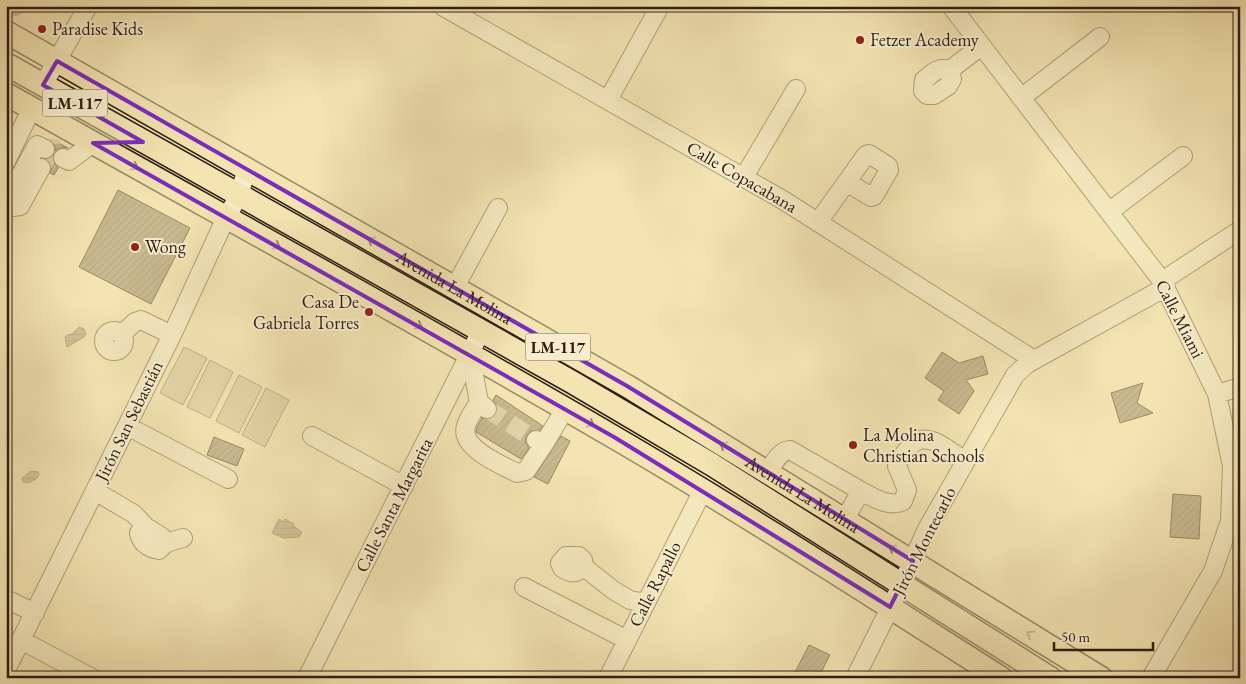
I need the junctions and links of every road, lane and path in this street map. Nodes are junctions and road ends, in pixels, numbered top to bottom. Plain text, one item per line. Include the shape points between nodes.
1 (88, 6) edge
2 (442, 6) edge
3 (660, 6) edge
4 (950, 6) edge
5 (6, 32) edge
6 (1100, 37) dead end
7 (981, 46) junction
8 (57, 61) junction
9 (6, 64) edge
10 (950, 70) dead end
11 (6, 77) edge
12 (43, 85) junction
13 (796, 89) dead end
14 (6, 94) edge
15 (1021, 98) junction
16 (608, 100) junction
17 (40, 130) junction
18 (143, 142) junction
19 (93, 143) junction
20 (1183, 156) dead end
21 (63, 158) dead end
22 (6, 161) edge
23 (41, 168) tunnel mouth
24 (247, 169) junction
25 (744, 178) junction
26 (847, 182) dead end
27 (238, 196) junction
28 (6, 202) edge
29 (6, 208) edge
30 (498, 208) dead end
31 (1110, 212) junction
32 (226, 218) junction
33 (818, 222) junction
34 (1240, 230) edge
35 (1164, 284) junction
36 (454, 288) junction
37 (481, 331) junction
38 (121, 335) dead end
39 (172, 335) junction
40 (470, 354) junction
41 (1034, 360) junction
42 (1240, 387) edge
43 (1217, 394) junction
44 (566, 409) junction
45 (127, 426) junction
46 (312, 436) dead end
47 (966, 461) junction
48 (768, 472) junction
49 (228, 479) dead end
50 (404, 486) junction
51 (703, 490) junction
52 (95, 491) junction
53 (861, 491) junction
54 (845, 519) junction
55 (184, 538) dead end
56 (913, 561) junction
57 (584, 567) dead end
58 (902, 584) junction
59 (524, 587) dead end
60 (6, 600) edge
61 (646, 603) junction
62 (890, 608) junction
63 (35, 613) junction
64 (21, 640) junction
65 (627, 640) junction
66 (6, 670) edge
67 (92, 678) edge
68 (307, 678) edge
69 (608, 678) edge
70 (855, 678) edge
71 (1001, 678) edge
72 (1050, 678) edge
73 (1101, 678) edge
74 (1151, 678) edge

1 - 8 street
2 - 16 street, Calle Copacabana
3 - 16 street
4 - 7 street, Calle Miami
5 - 8 main road, Avenida La Molina / LM-117
6 - 15 street
7 - 10 street
7 - 15 street, Calle Miami
8 - 12 street
8 - 24 main road, Avenida La Molina / LM-117
9 - 12 main road, Avenida La Molina / LM-117
11 - 17 main road
12 - 18 main road, Avenida La Molina / LM-117
13 - 25 street
14 - 17 main road, LM-117
15 - 31 street, Calle Miami
16 - 25 street, Calle Copacabana
17 - 19 main road, LM-117
17 - 22 street
17 - 28 street
18 - 19 main road
18 - 27 main road, Avenida La Molina / LM-117
19 - 21 street via 69,161
19 -> 32 main road, LM-117
20 - 31 street
23 - 29 street via 20,206
24 - 27 street, Jirón San Sebastián
36 -> 24 main road, Avenida La Molina / LM-117
25 - 33 street, Calle Copacabana
26 - 33 street
27 - 32 street, Jirón San Sebastián
27 - 37 main road, Avenida La Molina / LM-117
30 - 36 street
31 - 35 street, Calle Miami
32 - 39 street, Jirón San Sebastián
32 -> 40 main road, LM-117
33 - 41 street, Calle Copacabana
34 - 35 street, Jirón Montecarlo
35 - 41 street, Jirón Montecarlo
35 - 43 street, Calle Miami
48 -> 36 main road, Avenida La Molina / LM-117 via 627,386
37 - 40 street, Calle Santa Margarita
37 - 58 main road, Avenida La Molina / LM-117 via 711,464
38 - 39 street via 142,320
39 - 45 street, Jirón San Sebastián
40 - 44 main road, LM-117
40 - 44 street via 483,406 465,427 466,437 482,454 517,473 526,471 540,442
40 - 50 street, Calle Santa Margarita
41 - 47 street, Jirón Montecarlo via 1015,375
42 - 43 street
43 - 74 street, Calle Miami via 1232,466 1230,521 1213,571
44 -> 51 main road, LM-117
45 - 49 street
45 - 52 street, Jirón San Sebastián
46 - 50 street
47 - 53 street via 927,439 914,442 899,462 907,490 903,501 896,505
47 - 56 street, Jirón Montecarlo
48 - 53 street via 784,451 790,450
48 - 54 main road, Avenida La Molina / LM-117
50 - 68 street, Calle Santa Margarita
51 - 61 street, Calle Rapallo
51 - 62 main road, LM-117
52 - 55 street via 134,514 146,527 139,533 141,541 150,549 159,550 166,543
52 - 63 street, Jirón San Sebastián
53 - 54 street
56 -> 54 main road, Avenida La Molina / LM-117
56 - 58 street, Jirón Montecarlo
73 -> 56 main road, Avenida La Molina / LM-117
57 - 61 street via 630,600
58 - 62 street, Jirón Montecarlo
58 - 72 main road, Avenida La Molina / LM-117
59 - 65 street
60 - 63 street
61 - 65 street, Calle Rapallo
62 - 70 street, Jirón Montecarlo
62 - 71 main road, LM-117
63 - 64 street, Jirón San Sebastián
64 - 66 street, Jirón San Sebastián
64 - 67 street
65 - 69 street, Calle Rapallo

